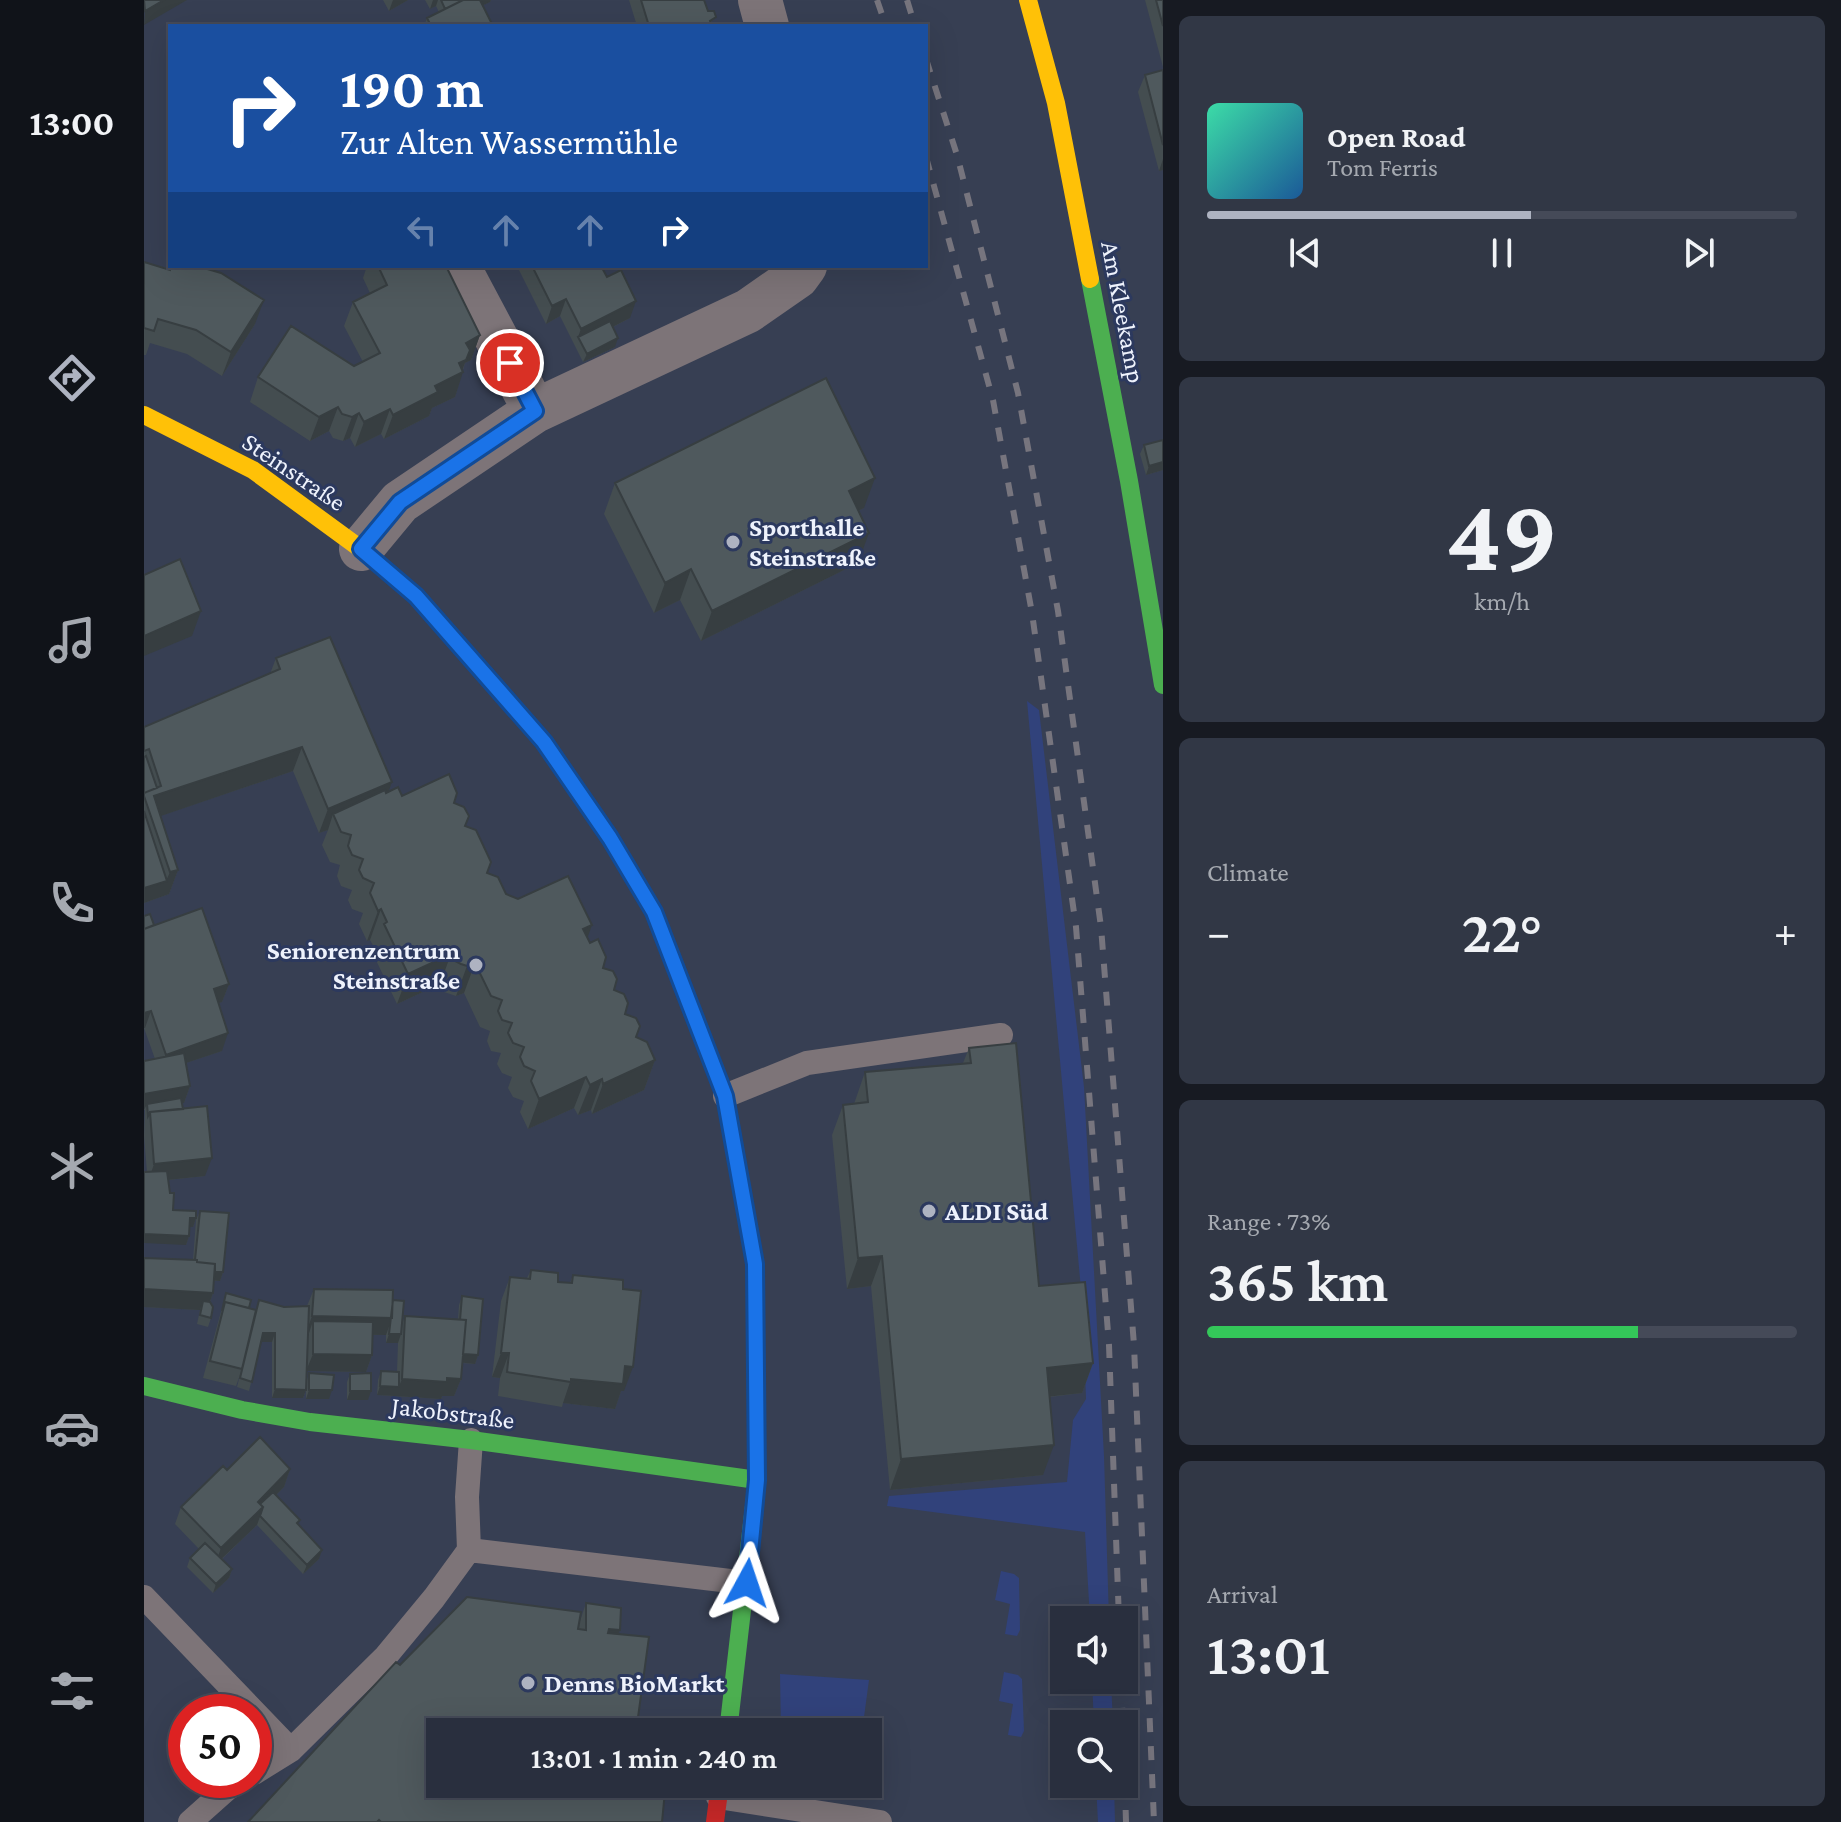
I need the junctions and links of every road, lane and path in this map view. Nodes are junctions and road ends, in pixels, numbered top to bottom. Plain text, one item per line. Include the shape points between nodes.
1 (760, 0) edge
2 (1028, 0) edge
3 (766, 24) edge
4 (459, 268) edge
5 (804, 268) edge
6 (535, 411) junction
7 (144, 415) edge
8 (361, 549) junction
9 (1163, 685) edge
10 (1001, 1035) dead end
11 (725, 1096) junction
12 (144, 1386) edge
13 (471, 1440) junction
14 (757, 1480) junction
15 (469, 1550) junction
16 (747, 1583) junction
17 (144, 1597) edge
18 (730, 1718) edge
19 (291, 1750) junction
20 (272, 1762) edge
21 (217, 1798) edge
22 (718, 1798) edge
23 (759, 1798) edge
24 (190, 1822) edge
25 (715, 1822) edge
26 (880, 1822) edge

1 - 3 street
2 - 9 main road, Am Kleekamp via 1044,47 1072,185
4 - 6 street
5 - 6 street via 748,311
6 - 8 street via 400,502
7 - 8 main road, Steinstraße via 253,470
8 - 11 main road, Steinstraße via 416,596 544,742 610,838 654,912
10 - 11 lane via 807,1063
11 - 14 main road, Steinstraße via 755,1264
12 - 13 main road, Jakobstraße via 310,1422
13 - 14 main road, Jakobstraße
13 - 15 lane
14 - 16 main road, Steinstraße
15 - 16 lane
15 - 19 lane via 386,1656
16 - 18 main road, Steinstraße
17 - 19 lane
19 - 20 lane
21 - 24 lane
22 - 25 main road
23 - 26 lane

